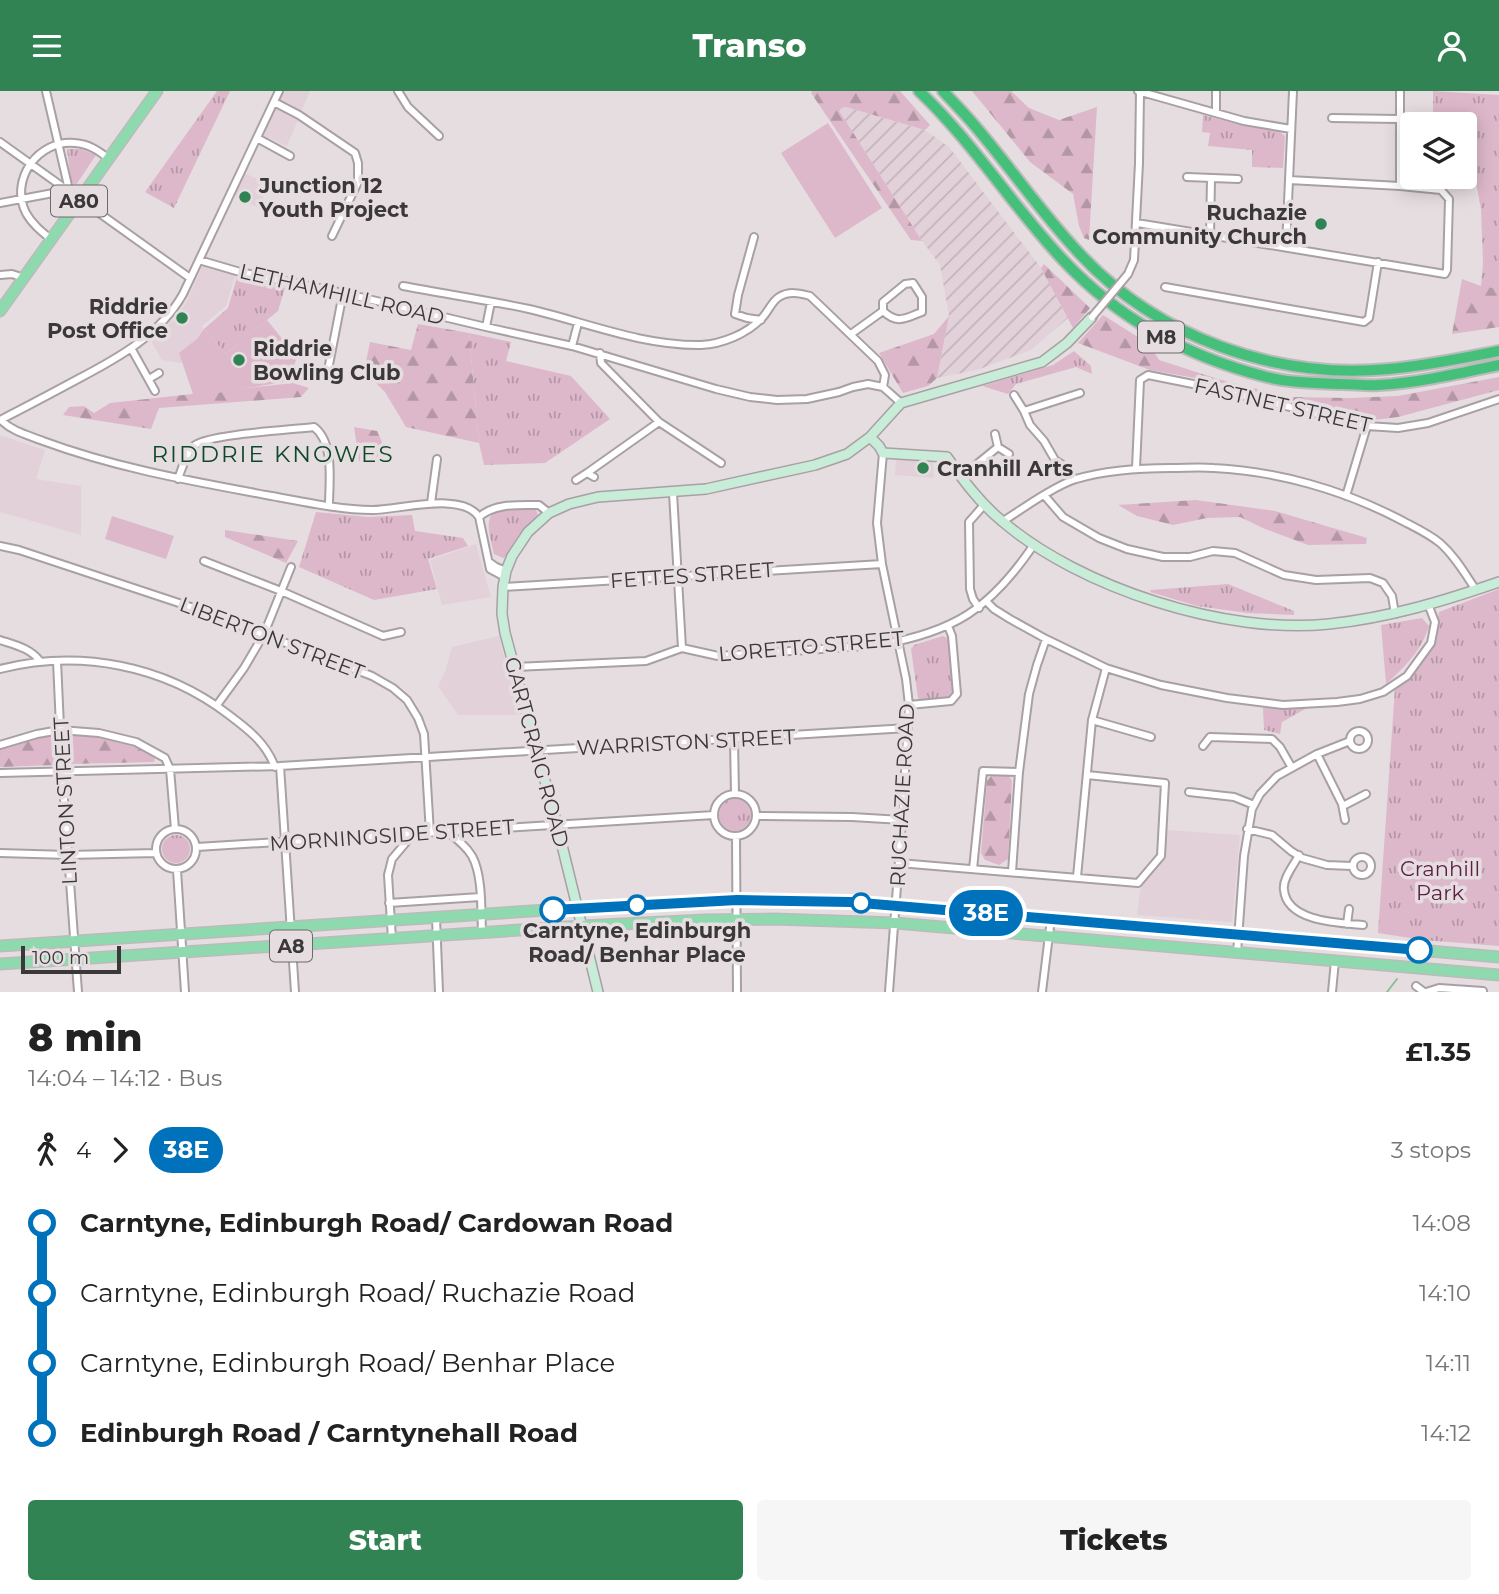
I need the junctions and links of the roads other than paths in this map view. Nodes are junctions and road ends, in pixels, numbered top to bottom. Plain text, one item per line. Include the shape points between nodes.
1 (46, 91) edge
2 (157, 91) edge
3 (279, 91) edge
4 (398, 91) edge
5 (919, 91) edge
6 (943, 91) edge
7 (951, 91) edge
8 (1139, 91) edge
9 (1216, 91) edge
10 (1293, 91) edge
11 (1400, 91) edge
12 (274, 102) junction
13 (1216, 113) junction
14 (1332, 118) dead end
15 (1399, 119) junction
16 (976, 127) junction
17 (1291, 129) junction
18 (439, 136) dead end
19 (257, 138) junction
20 (0, 142) edge
21 (59, 144) junction
22 (290, 156) dead end
23 (109, 159) junction
24 (30, 163) junction
25 (1187, 177) dead end
26 (1212, 177) junction
27 (1238, 179) dead end
28 (1289, 180) junction
29 (1400, 186) joint
30 (1431, 189) edge
31 (69, 190) junction
32 (22, 199) junction
33 (80, 199) junction
34 (0, 203) edge
35 (1137, 223) junction
36 (332, 236) dead end
37 (1210, 236) junction
38 (754, 237) dead end
39 (52, 240) junction
40 (1286, 247) junction
41 (199, 260) junction
42 (1378, 262) junction
43 (0, 275) edge
44 (24, 278) junction
45 (190, 278) junction
46 (403, 286) dead end
47 (1165, 287) dead end
48 (343, 293) junction
49 (491, 302) junction
50 (0, 311) edge
51 (883, 311) junction
52 (1092, 317) joint
53 (761, 320) junction
54 (578, 323) junction
55 (485, 327) junction
56 (851, 334) junction
57 (572, 346) junction
58 (131, 348) junction
59 (1499, 351) edge
60 (600, 353) junction
61 (1499, 365) edge
62 (328, 370) dead end
63 (159, 373) dead end
64 (149, 379) junction
65 (883, 387) junction
66 (155, 391) dead end
67 (1080, 393) dead end
68 (1014, 395) dead end
69 (1499, 400) edge
70 (901, 403) junction
71 (1024, 411) junction
72 (1, 420) edge
73 (660, 422) junction
74 (1367, 426) junction
75 (995, 434) dead end
76 (870, 437) junction
77 (998, 447) junction
78 (883, 453) junction
79 (1009, 454) dead end
80 (437, 459) dead end
81 (721, 463) dead end
82 (1136, 468) junction
83 (961, 477) junction
84 (178, 479) junction
85 (1074, 479) junction
86 (576, 480) dead end
87 (673, 493) junction
88 (1044, 495) junction
89 (1346, 496) junction
90 (432, 503) junction
91 (984, 505) junction
92 (329, 506) junction
93 (547, 515) junction
94 (480, 517) junction
95 (1002, 522) junction
96 (0, 546) edge
97 (1033, 546) junction
98 (204, 561) dead end
99 (882, 564) junction
100 (291, 567) dead end
101 (678, 576) junction
102 (504, 578) junction
103 (1499, 582) edge
104 (1476, 590) junction
105 (282, 591) junction
106 (986, 601) junction
107 (1428, 604) junction
108 (979, 608) junction
109 (1395, 614) junction
110 (948, 626) junction
111 (401, 632) dead end
112 (264, 634) junction
113 (1046, 639) junction
114 (0, 640) edge
115 (899, 641) junction
116 (682, 648) junction
117 (40, 661) junction
118 (57, 661) junction
119 (515, 667) junction
120 (1106, 668) junction
121 (0, 669) edge
122 (217, 705) junction
123 (909, 705) junction
124 (1092, 720) junction
125 (908, 728) junction
126 (1204, 728) dead end
127 (60, 730) junction
128 (1151, 737) dead end
129 (1210, 737) junction
130 (734, 740) junction
131 (1350, 741) dead end
132 (0, 745) edge
133 (1203, 746) dead end
134 (537, 750) junction
135 (1317, 754) junction
136 (426, 758) junction
137 (277, 767) junction
138 (1292, 768) junction
139 (170, 769) junction
140 (62, 771) junction
141 (1019, 772) junction
142 (0, 773) edge
143 (1087, 775) junction
144 (1189, 792) dead end
145 (735, 794) junction
146 (1366, 794) dead end
147 (1254, 804) junction
148 (1343, 806) junction
149 (714, 815) junction
150 (757, 816) junction
151 (902, 820) junction
152 (1345, 820) dead end
153 (557, 825) junction
154 (175, 829) junction
155 (1247, 829) junction
156 (448, 832) junction
157 (430, 833) junction
158 (413, 834) junction
159 (736, 837) junction
160 (285, 842) junction
161 (197, 847) junction
162 (0, 853) edge
163 (156, 853) junction
164 (68, 855) junction
165 (1299, 855) junction
166 (899, 863) junction
167 (1352, 866) dead end
168 (973, 869) junction
169 (177, 870) junction
170 (1012, 872) junction
171 (1077, 877) junction
172 (480, 897) junction
173 (737, 900) junction
174 (389, 903) junction
175 (896, 905) junction
176 (578, 908) junction
177 (1349, 909) dead end
178 (481, 915) junction
179 (436, 918) junction
180 (738, 919) junction
181 (1051, 919) junction
182 (390, 921) junction
183 (895, 923) junction
184 (1347, 923) junction
185 (1363, 925) dead end
186 (582, 926) junction
187 (292, 927) junction
188 (482, 933) junction
189 (182, 934) junction
190 (1239, 935) junction
191 (437, 936) junction
192 (1049, 937) junction
193 (392, 939) junction
194 (1307, 940) junction
195 (73, 941) junction
196 (0, 946) edge
197 (293, 946) junction
198 (1373, 946) junction
199 (183, 952) junction
200 (1237, 953) junction
201 (1499, 957) edge
202 (1305, 959) junction
203 (75, 960) junction
204 (1335, 961) junction
205 (0, 964) edge
206 (1372, 964) junction
207 (1499, 975) edge
208 (1416, 986) dead end
209 (1483, 991) edge
210 (78, 992) edge
211 (185, 992) edge
212 (295, 992) edge
213 (439, 992) edge
214 (598, 992) edge
215 (737, 992) edge
216 (889, 992) edge
217 (1042, 992) edge
218 (1332, 992) edge
219 (1425, 992) edge

1 - 21 street
2 - 23 main road, A80
3 - 12 street
4 - 18 street
5 - 61 highway, M8 via 1064,261 1110,303 1157,335 1201,356 1264,377 1309,383 1379,385
6 - 16 highway, M8
7 - 16 highway
8 - 13 street
8 - 35 street
9 - 13 street
10 - 17 street
11 - 15 street
12 - 19 street
12 - 36 street via 355,153 358,182
13 - 17 street
14 - 15 street
15 - 29 street
16 - 59 highway, M8 via 1081,255 1119,290 1192,336 1239,353 1333,370 1388,369
17 - 28 street
19 - 22 street
19 - 41 street
20 - 24 street
21 - 23 street via 83,144
21 - 24 street
21 - 31 street
23 - 33 main road, A80
24 - 31 street
24 - 32 street via 23,178
25 - 26 street
26 - 27 street
26 - 37 street
28 - 29 street
28 - 40 street
30 - 42 street via 1441,190 1449,199 1445,274
31 - 32 street
31 - 33 street
32 - 34 street
32 - 39 street via 26,214
33 - 39 main road, A80
33 - 45 street
35 - 37 street
35 - 52 street, bridge via 1135,260
37 - 40 street
38 - 53 street via 735,314
39 - 44 main road, A80
40 - 42 street
41 - 45 street
41 - 48 street, LETHAMHILL ROAD
42 - 47 street via 1364,322
43 - 44 street
44 - 50 main road, A80
45 - 58 street via 170,314
46 - 49 street, LETHAMHILL ROAD
48 - 55 street, LETHAMHILL ROAD
48 - 62 street
49 - 54 street, LETHAMHILL ROAD
49 - 55 street
51 - 51 street via 883,302 905,284 913,283 922,297 922,313 897,320
51 - 56 street
52 - 70 street via 1042,362
53 - 54 street, LETHAMHILL ROAD via 738,336 712,345 658,342
53 - 56 street, LETHAMHILL ROAD via 778,297 796,292 810,296
54 - 57 street
55 - 57 street, LETHAMHILL ROAD
56 - 65 street, LETHAMHILL ROAD via 878,361 885,375
57 - 60 street, LETHAMHILL ROAD
58 - 64 street
58 - 72 street
60 - 65 street, LETHAMHILL ROAD via 751,397 807,398 868,384
60 - 73 street via 601,363
63 - 64 street
64 - 66 street
65 - 70 street
67 - 71 street
68 - 71 street
69 - 74 street, FASTNET STREET via 1428,423 1398,428
70 - 76 street, GARTCRAIG ROAD
71 - 85 street via 1055,460
72 - 84 street via 9,428 58,446
73 - 81 street
73 - 86 street via 591,475
74 - 82 street, FASTNET STREET via 1148,375 1140,380
74 - 89 street
75 - 77 street
76 - 78 street
76 - 87 street, GARTCRAIG ROAD via 847,454 815,465
77 - 79 street
77 - 83 street
78 - 83 street via 947,457
78 - 99 street, RUCHAZIE ROAD via 877,523
80 - 90 street
82 - 85 street
82 - 89 street via 1253,472
83 - 91 street
84 - 92 street
84 - 92 street via 197,444 213,438 314,427 327,448
85 - 88 street
87 - 93 street, GARTCRAIG ROAD via 598,497
87 - 101 street
88 - 95 street
88 - 109 street via 1063,517 1127,549 1163,557 1235,553 1284,575 1315,580 1370,578 1383,583 1392,596
89 - 104 street via 1440,543
90 - 92 street via 373,510
90 - 94 street via 470,507
91 - 95 street
91 - 108 street via 969,522 970,589
93 - 94 street via 535,505 496,507
93 - 102 street, GARTCRAIG ROAD via 528,532
94 - 102 street via 490,569
95 - 97 street
96 - 112 street, LIBERTON STREET
97 - 106 street, LORETTO STREET
97 - 109 street via 1090,576 1187,611 1283,625 1327,625
98 - 105 street
99 - 101 street, FETTES STREET
99 - 115 street, RUCHAZIE ROAD
100 - 105 street
101 - 102 street, FETTES STREET
101 - 116 street
102 - 119 street, GARTCRAIG ROAD via 502,614
103 - 104 street
104 - 107 street
105 - 111 street via 383,636
105 - 112 street
106 - 108 street, LORETTO STREET
106 - 113 street
107 - 109 street
107 - 120 street via 1435,622 1431,643 1407,675 1383,692 1360,699 1283,705 1238,700 1161,685
108 - 110 street, LORETTO STREET
110 - 115 street, LORETTO STREET
110 - 123 street via 957,694 951,701
112 - 122 street
112 - 136 street, LIBERTON STREET via 393,688 418,718
113 - 120 street
113 - 141 street via 1029,694
114 - 117 street via 25,648
115 - 116 street, LORETTO STREET via 718,656
115 - 123 street, RUCHAZIE ROAD
116 - 119 street via 646,661
117 - 118 street
117 - 121 street
118 - 122 street via 129,666 165,677
118 - 127 street, LINTON STREET
119 - 134 street, GARTCRAIG ROAD
120 - 124 street
122 - 137 street via 250,731
123 - 125 street, RUCHAZIE ROAD
124 - 128 street via 1143,731
124 - 143 street
125 - 130 street, WARRISTON STREET
125 - 151 street, RUCHAZIE ROAD
126 - 129 street
127 - 132 street
127 - 139 street via 136,742 165,758
127 - 140 street, LINTON STREET
129 - 133 street
129 - 138 street via 1272,740
130 - 134 street, WARRISTON STREET
130 - 145 street
131 - 135 street
134 - 136 street, WARRISTON STREET
134 - 153 street, GARTCRAIG ROAD
135 - 138 street
135 - 148 street
136 - 137 street, WARRISTON STREET
136 - 157 street, LIBERTON STREET
137 - 139 street, WARRISTON STREET
137 - 160 street
138 - 147 street via 1277,776
139 - 140 street, WARRISTON STREET
139 - 154 street
140 - 142 street, WARRISTON STREET
140 - 164 street, LINTON STREET
141 - 168 street via 983,771
141 - 170 street
143 - 171 street
143 - 171 street via 1165,783 1161,856 1138,883
144 - 147 street
145 - 149 street via 718,802
145 - 150 street via 753,803
146 - 148 street
147 - 155 street
148 - 152 street
149 - 153 street, MORNINGSIDE STREET
149 - 159 street via 723,833
150 - 151 street
150 - 159 street via 748,833
151 - 166 street, RUCHAZIE ROAD
153 - 156 street, MORNINGSIDE STREET
153 - 176 street, GARTCRAIG ROAD
154 - 161 street via 192,836
154 - 163 street via 158,839
155 - 165 street via 1272,835
155 - 190 street
156 - 157 street, MORNINGSIDE STREET
156 - 172 street via 471,853
157 - 158 street, MORNINGSIDE STREET
158 - 160 street, MORNINGSIDE STREET
158 - 174 street via 392,859
159 - 173 street
160 - 161 street, MORNINGSIDE STREET
160 - 187 street
161 - 169 street via 194,860
162 - 164 street
163 - 164 street
163 - 169 street via 161,863
164 - 195 street, LINTON STREET
165 - 167 street via 1326,865
165 - 184 street via 1284,890 1291,906 1304,915
166 - 168 street
166 - 175 street, RUCHAZIE ROAD
168 - 170 street
169 - 189 street
170 - 171 street
172 - 174 street
172 - 178 street
173 - 175 main road, A8
173 - 176 main road, A8
173 - 180 street
174 - 182 street
175 - 181 main road, A8
175 - 183 street, RUCHAZIE ROAD
176 - 178 main road, A8
176 - 186 street, GARTCRAIG ROAD
177 - 184 street
178 - 179 main road, A8
178 - 188 street
179 - 182 main road, A8
179 - 191 street
180 - 183 main road, A8
180 - 186 main road, A8
180 - 215 street
181 - 190 main road, A8
181 - 192 street
182 - 187 main road, A8
182 - 193 street
183 - 192 main road, A8
183 - 216 street, RUCHAZIE ROAD
184 - 185 street
186 - 188 main road, A8
186 - 214 street, GARTCRAIG ROAD
187 - 189 main road, A8
187 - 197 street
188 - 191 main road, A8
189 - 195 main road, A8
189 - 199 street
190 - 194 main road, A8
190 - 200 street
191 - 193 main road, A8
191 - 213 street
192 - 200 main road, A8
192 - 217 street
193 - 197 main road, A8
194 - 198 main road, A8
194 - 202 main road
195 - 196 main road, A8
195 - 203 street, LINTON STREET
197 - 199 main road, A8
197 - 212 street
198 - 201 main road, A8
198 - 206 main road
199 - 203 main road, A8
199 - 211 street
200 - 202 main road, A8
202 - 204 main road, A8
203 - 205 main road, A8
203 - 210 street, LINTON STREET
204 - 206 main road, A8
204 - 218 street
206 - 207 main road, A8
208 - 219 street
209 - 219 street via 1439,988

